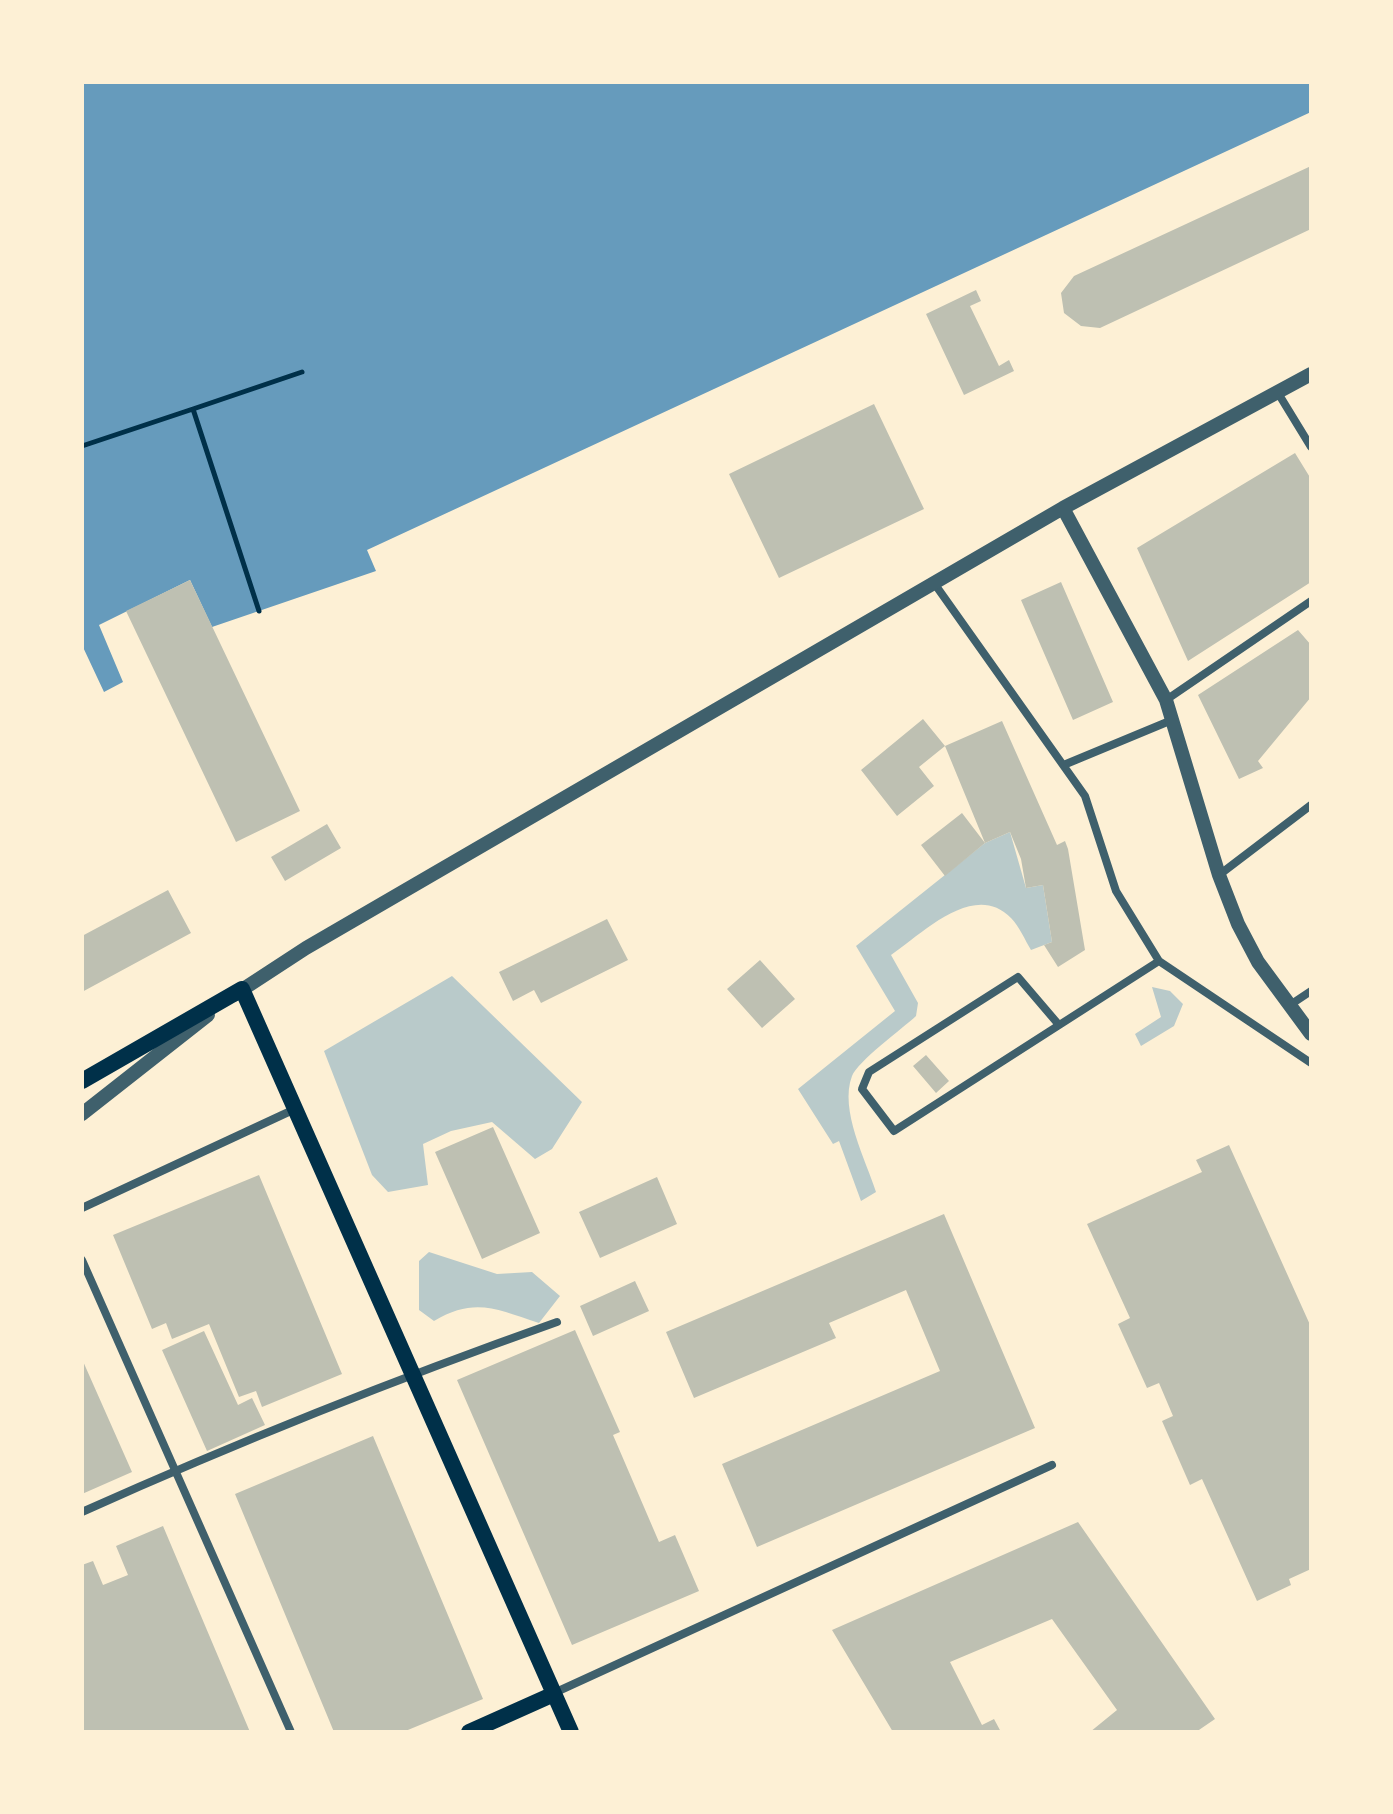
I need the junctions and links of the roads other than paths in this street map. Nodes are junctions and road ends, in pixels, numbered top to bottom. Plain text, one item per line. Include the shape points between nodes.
1 (1311, 374) edge
2 (1278, 393) junction
3 (1311, 447) edge
4 (1063, 508) junction
5 (934, 583) junction
6 (1311, 601) edge
7 (1166, 700) junction
8 (1173, 720) junction
9 (1066, 764) junction
10 (1311, 805) edge
11 (1219, 875) junction
12 (1159, 961) junction
13 (242, 989) junction
14 (1311, 991) edge
15 (1290, 1005) junction
16 (1059, 1025) junction
17 (1311, 1034) edge
18 (1311, 1063) edge
19 (82, 1081) edge
20 (295, 1109) junction
21 (82, 1114) edge
22 (82, 1208) edge
23 (82, 1260) edge
24 (557, 1322) dead end
25 (411, 1374) junction
26 (1052, 1465) dead end
27 (175, 1470) junction
28 (82, 1512) edge
29 (554, 1694) junction
30 (291, 1732) edge
31 (469, 1732) edge
32 (571, 1732) edge

1 - 2 street
2 - 3 street
2 - 4 street
4 - 5 street
4 - 7 street
5 - 9 street
5 - 13 street
6 - 7 street
7 - 8 street
8 - 9 street
8 - 11 street
9 - 12 street via 1085,796 1116,891
10 - 11 street
11 - 15 street via 1258,962
12 - 16 street
12 - 18 street
13 - 19 main road
13 - 20 main road
13 - 21 street
14 - 15 street
15 - 17 street
16 - 16 street via 1018,977 869,1072 862,1089 894,1131
20 - 22 street
20 - 25 main road
23 - 27 street
24 - 25 street
25 - 27 street
25 - 29 main road
26 - 29 street
27 - 28 street
27 - 30 street
29 - 31 main road
29 - 32 main road

